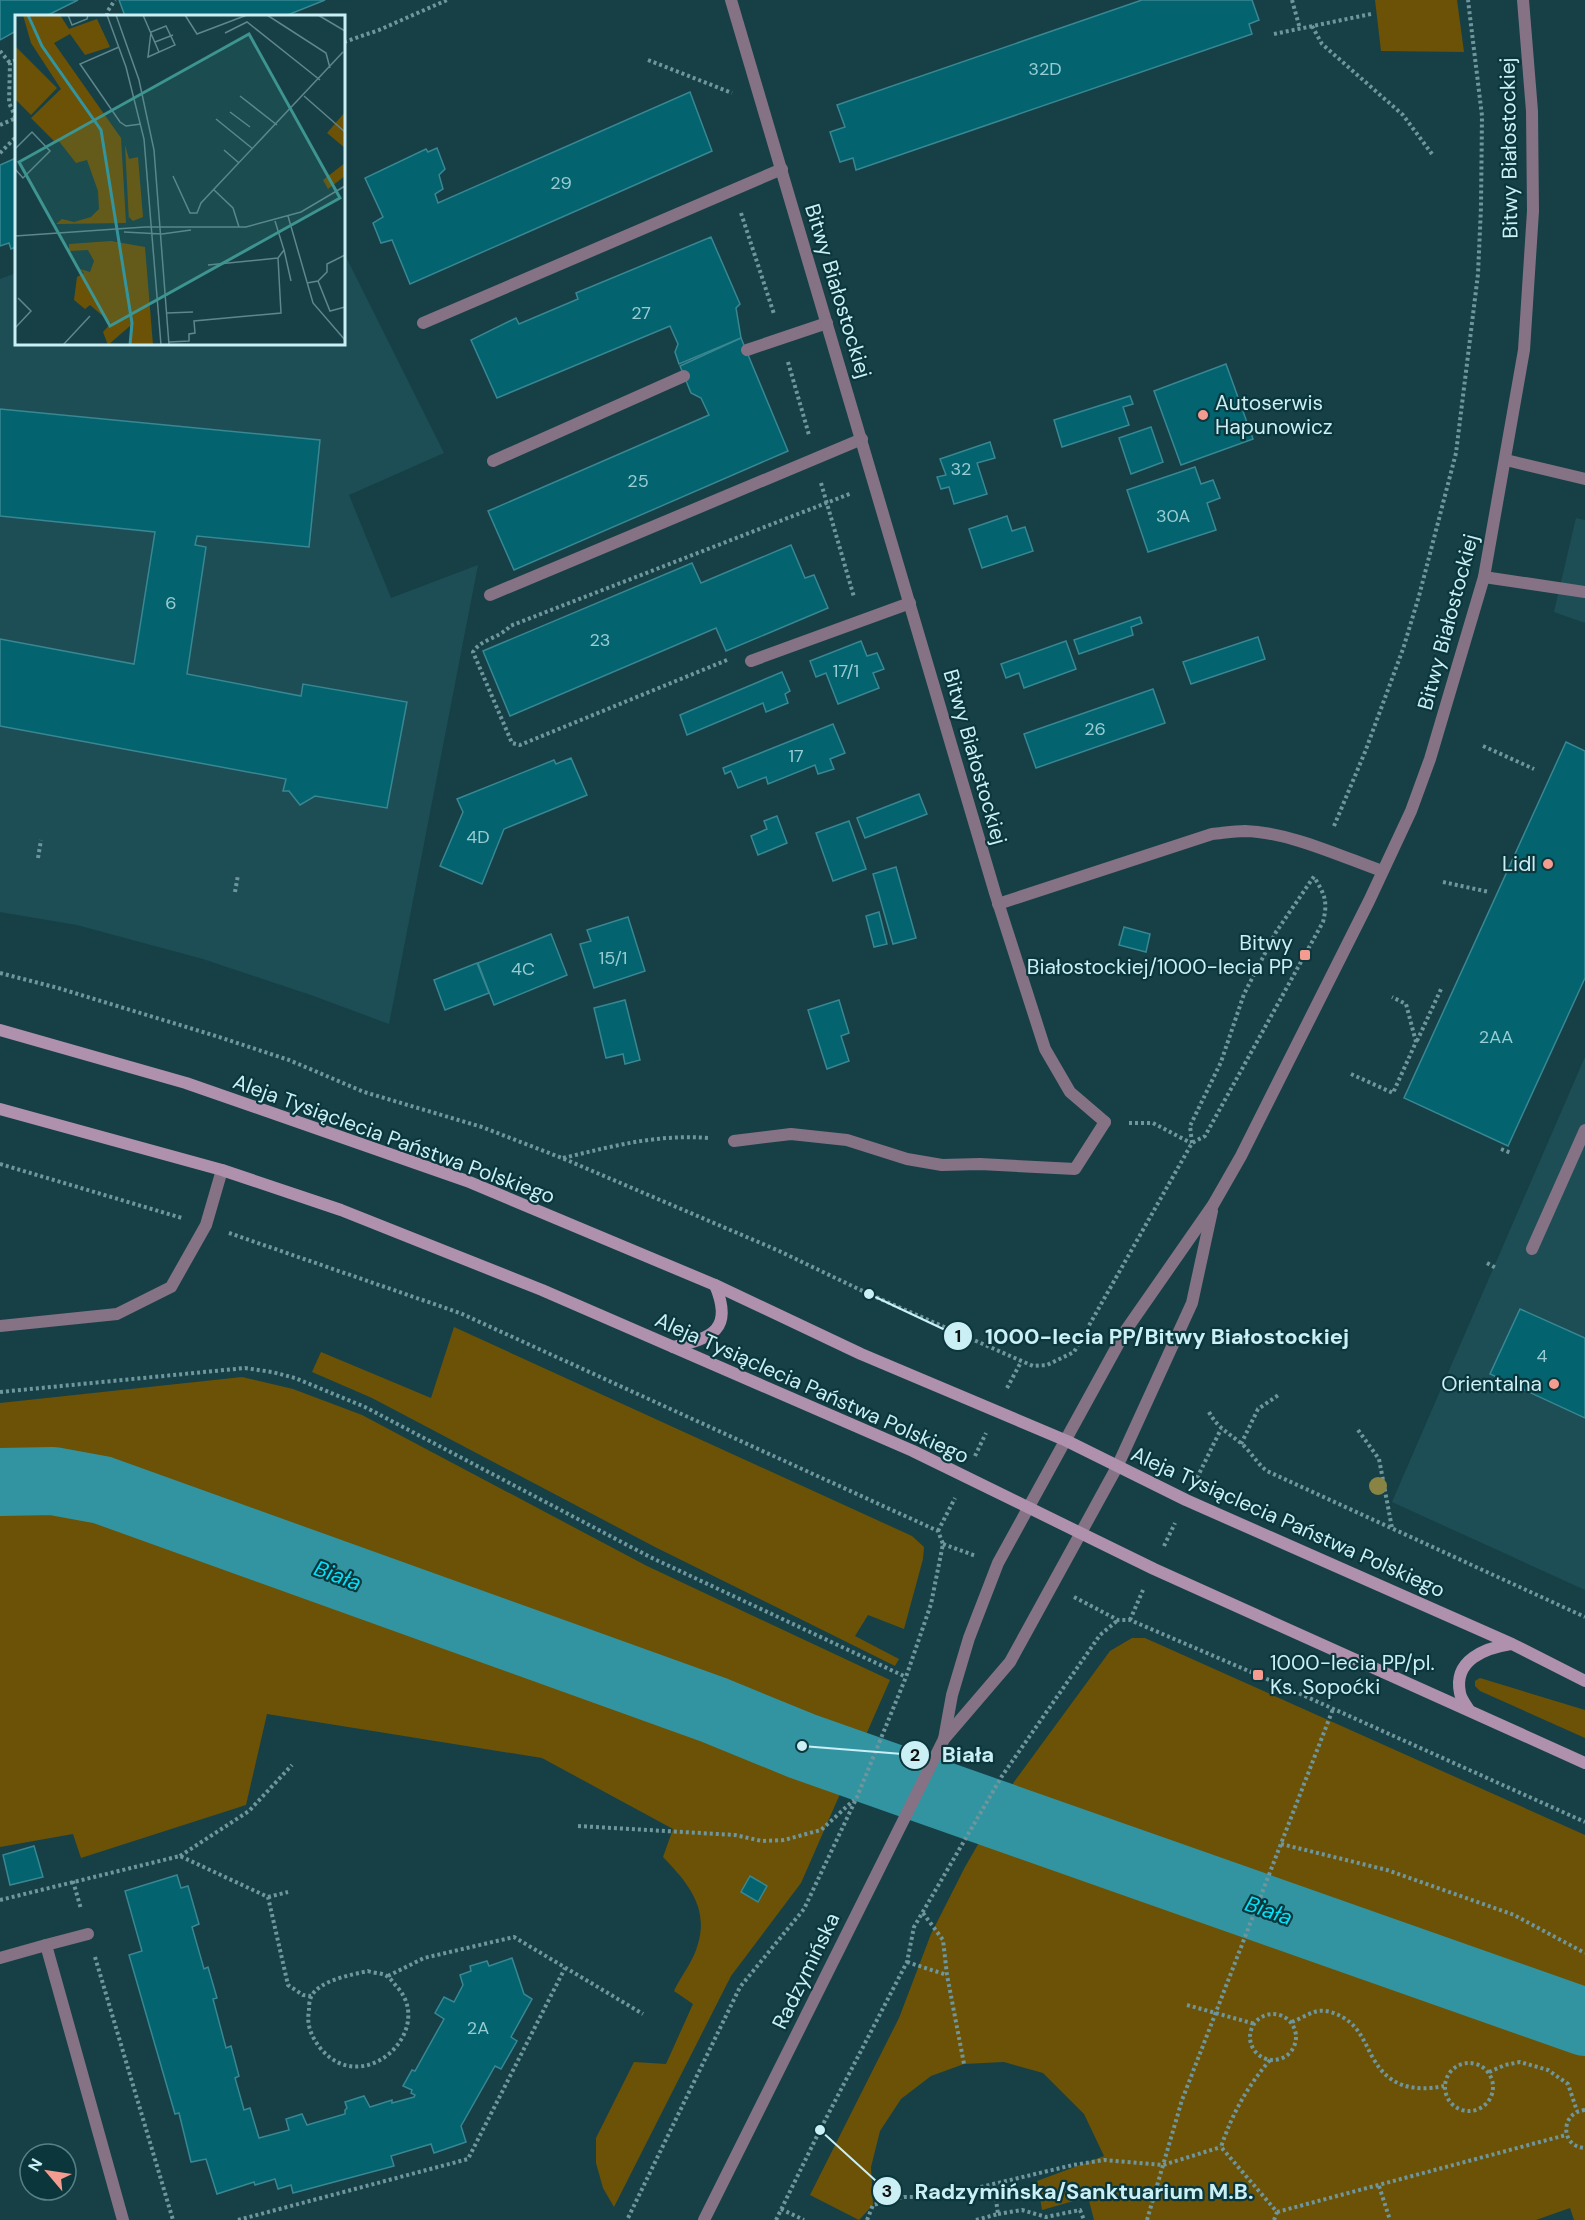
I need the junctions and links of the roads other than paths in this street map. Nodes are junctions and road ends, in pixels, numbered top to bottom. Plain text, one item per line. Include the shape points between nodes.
1 (731, 0) edge
2 (1523, 0) edge
3 (782, 169) junction
4 (423, 323) dead end
5 (827, 323) junction
6 (747, 350) dead end
7 (684, 376) dead end
8 (862, 439) junction
9 (493, 460) dead end
10 (1506, 460) junction
11 (1585, 479) edge
12 (1484, 577) junction
13 (1585, 592) edge
14 (490, 595) dead end
15 (910, 603) junction
16 (750, 662) road end
17 (1382, 871) junction
18 (997, 898) junction
19 (0, 1030) edge
20 (0, 1109) edge
21 (1585, 1130) edge
22 (735, 1141) road end
23 (222, 1170) junction
24 (1213, 1205) junction
25 (1532, 1249) dead end
26 (715, 1285) junction
27 (0, 1326) edge
28 (673, 1347) junction
29 (1067, 1441) junction
30 (1117, 1467) junction
31 (1029, 1509) junction
32 (1081, 1534) junction
33 (1512, 1644) junction
34 (1585, 1681) edge
35 (1469, 1710) junction
36 (944, 1739) junction
37 (1585, 1763) edge
38 (88, 1934) road end
39 (46, 1946) junction
40 (0, 1958) edge
41 (123, 2220) edge
42 (704, 2220) edge

1 - 3 street, Bitwy Białostockiej
2 - 10 street, Bitwy Białostockiej via 1532,111 1533,211 1524,350
3 - 4 street
3 - 5 street, Bitwy Białostockiej
5 - 6 street
5 - 8 street, Bitwy Białostockiej
7 - 9 street
8 - 14 street
8 - 15 street, Bitwy Białostockiej
10 - 11 street
10 - 12 street, Bitwy Białostockiej
12 - 13 street
12 - 17 street, Bitwy Białostockiej via 1430,759 1411,812
15 - 16 street
15 - 18 street, Bitwy Białostockiej
17 - 18 street via 1277,836 1245,831 1212,834
17 - 24 street, Bitwy Białostockiej via 1261,1119
18 - 22 street, Bitwy Białostockiej via 1045,1049 1070,1092 1105,1122 1075,1169 942,1165 907,1160 847,1140 790,1134
19 - 26 main road, Aleja Tysiąclecia Państwa Polskiego via 186,1083 467,1181
20 - 23 main road, Aleja Tysiąclecia Państwa Polskiego
21 - 25 street
23 - 27 street via 206,1225 171,1287 117,1314
23 - 28 main road, Aleja Tysiąclecia Państwa Polskiego via 341,1210
24 - 29 street, Bitwy Białostockiej via 1126,1330
24 - 30 street, Bitwy Białostockiej via 1192,1303
26 - 28 main road via 722,1302 722,1320 700,1340
26 - 29 main road, Aleja Tysiąclecia Państwa Polskiego via 861,1354
28 - 31 main road, Aleja Tysiąclecia Państwa Polskiego via 913,1451
29 - 30 main road, Aleja Tysiąclecia Państwa Polskiego
29 - 31 street, Bitwy Białostockiej
30 - 32 street, Bitwy Białostockiej
30 - 33 main road, Aleja Tysiąclecia Państwa Polskiego
31 - 32 main road, Aleja Tysiąclecia Państwa Polskiego
31 - 36 street, Radzymińska via 998,1563 969,1638
32 - 35 main road, Aleja Tysiąclecia Państwa Polskiego
32 - 36 street, Radzymińska via 1010,1662
33 - 34 main road, Aleja Tysiąclecia Państwa Polskiego
33 - 35 main road via 1494,1647 1467,1662 1460,1679 1460,1694
35 - 37 main road, Aleja Tysiąclecia Państwa Polskiego
36 - 42 street, Radzymińska
38 - 39 street
39 - 40 street
39 - 41 street

